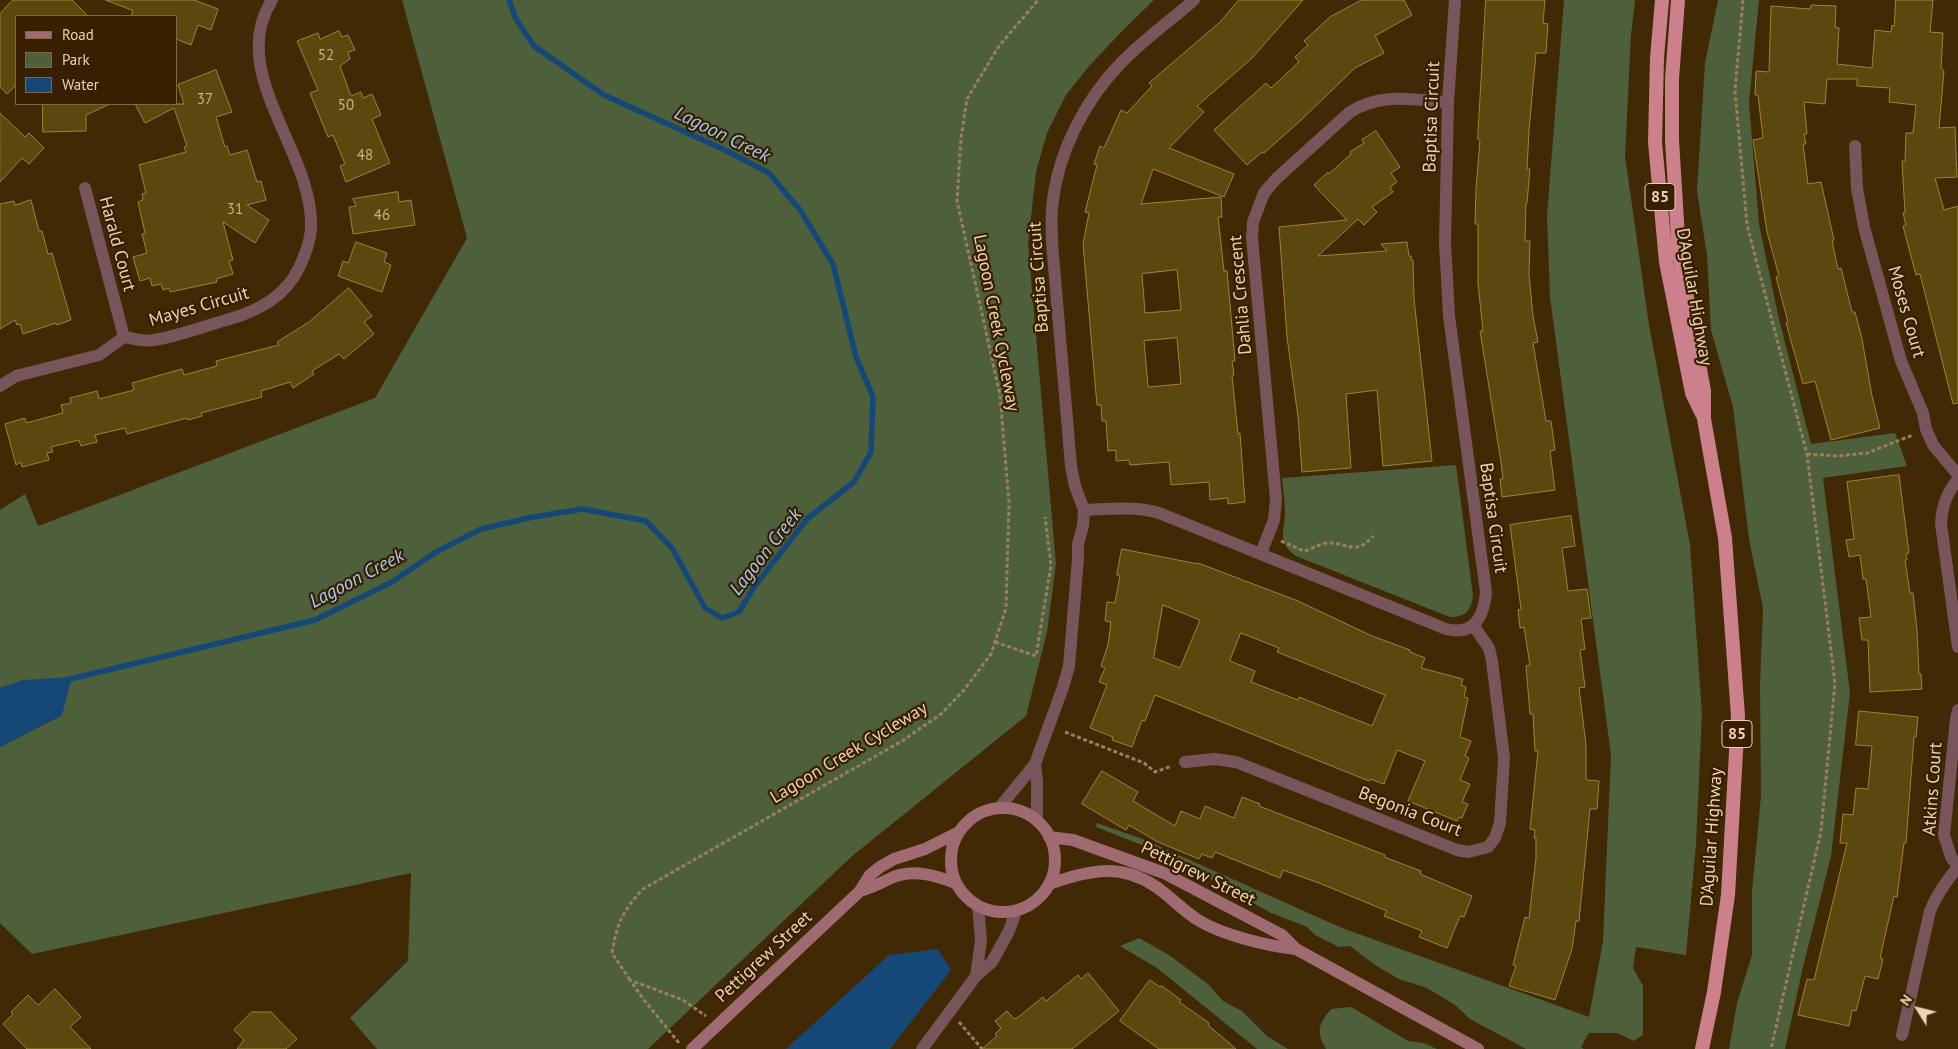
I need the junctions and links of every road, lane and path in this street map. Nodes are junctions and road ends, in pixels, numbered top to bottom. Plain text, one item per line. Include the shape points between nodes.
1 (272, 0) edge
2 (1038, 0) edge
3 (1194, 0) edge
4 (1455, 0) edge
5 (1662, 0) edge
6 (1678, 0) edge
7 (1742, 0) edge
8 (1448, 102) junction
9 (1855, 146) dead end
10 (85, 188) dead end
11 (124, 337) junction
12 (0, 386) edge
13 (1704, 419) junction
14 (1926, 429) junction
15 (1807, 454) junction
16 (1958, 477) edge
17 (1084, 510) junction
18 (1045, 517) dead end
19 (1268, 536) junction
20 (1373, 536) dead end
21 (1261, 554) junction
22 (1473, 625) junction
23 (995, 642) junction
24 (1958, 648) edge
25 (1958, 710) edge
26 (1065, 732) dead end
27 (1186, 762) joint
28 (1035, 764) junction
29 (999, 808) junction
30 (1037, 820) junction
31 (959, 832) junction
32 (1050, 837) junction
33 (956, 883) junction
34 (1049, 884) junction
35 (860, 891) junction
36 (978, 906) junction
37 (1016, 910) junction
38 (1296, 948) junction
39 (976, 976) junction
40 (630, 980) junction
41 (951, 1012) junction
42 (716, 1026) junction
43 (1902, 1035) dead end
44 (685, 1049) edge
45 (692, 1049) edge
46 (922, 1049) edge
47 (982, 1049) edge
48 (1478, 1049) edge
49 (1702, 1049) edge
50 (1771, 1049) edge

1 - 11 street, Mayes Circuit via 261,23 259,60 274,109 304,178 310,203 311,228 307,251 285,288 252,312 154,340
2 - 23 path, Lagoon Creek Cycleway via 999,46 967,99 961,138 958,201 1000,395 1009,503 1006,608
3 - 17 street, Baptisa Circuit via 1122,62 1098,90 1078,122 1056,181 1052,252 1071,466
4 - 8 street, Baptisa Circuit
5 - 13 highway, D'Aguilar Highway / 85 via 1655,142 1666,262 1692,393
6 - 13 highway, D'Aguilar Highway / 85 via 1672,79 1672,149 1679,254 1704,391
7 - 15 path via 1735,91 1747,225
8 - 19 street, Dahlia Crescent via 1381,99 1364,104 1350,112 1277,178 1257,207 1252,222 1252,238 1276,499
8 - 22 street, Baptisa Circuit via 1445,245 1449,316 1486,592 1481,616
9 - 14 street, Moses Court via 1857,188 1864,227 1901,361 1923,413
10 - 11 street, Harald Court
11 - 12 street via 99,355 16,376
13 - 49 highway, D'Aguilar Highway / 85 via 1725,538 1738,716 1728,895
14 - 15 path via 1867,454
14 - 16 street, Moses Court via 1933,445
15 - 50 path via 1835,682 1821,831
16 - 24 street via 1942,508 1941,524
17 - 21 street via 1143,509
17 - 28 street, Baptisa Circuit via 1078,544 1069,666
18 - 23 path via 1051,565 1036,656
19 - 20 path via 1304,551 1325,543 1361,547
19 - 21 street, Dahlia Crescent
21 - 22 street via 1446,629 1455,632
22 - 27 street, Begonia Court via 1489,648 1504,758 1500,823 1488,847 1468,852 1457,850 1236,762 1215,759
23 - 40 path, Lagoon Creek Cycleway via 991,654 964,690 941,714 902,741 643,889 627,906 616,930 612,953
25 - 43 street, Atkins Court via 1944,835 1958,867 1946,880 1930,911
26 - 27 path via 1144,763 1155,772
28 - 29 street, Baptisa Circuit
28 - 30 street, Baptisa Circuit
29 - 30 main road via 1019,811
29 - 31 main road via 970,820
30 - 32 main road
31 - 33 main road via 952,848 951,866
31 - 35 main road, Pettigrew Street via 880,867
32 - 34 main road via 1054,868
32 - 38 main road, Pettigrew Street via 1073,840 1164,873 1282,935
33 - 35 main road, Pettigrew Street via 931,875 906,873
33 - 36 main road
34 - 37 main road via 1030,905
34 - 38 main road, Pettigrew Street via 1088,871 1121,871 1155,886 1213,928 1277,947
35 - 42 main road, Pettigrew Street
36 - 37 main road via 1004,913
36 - 39 street via 981,940
37 - 39 street via 992,962
38 - 48 main road, Pettigrew Street
39 - 41 street
40 - 42 path via 683,1000
40 - 44 path
41 - 46 street
41 - 47 path
42 - 45 main road, Pettigrew Street

